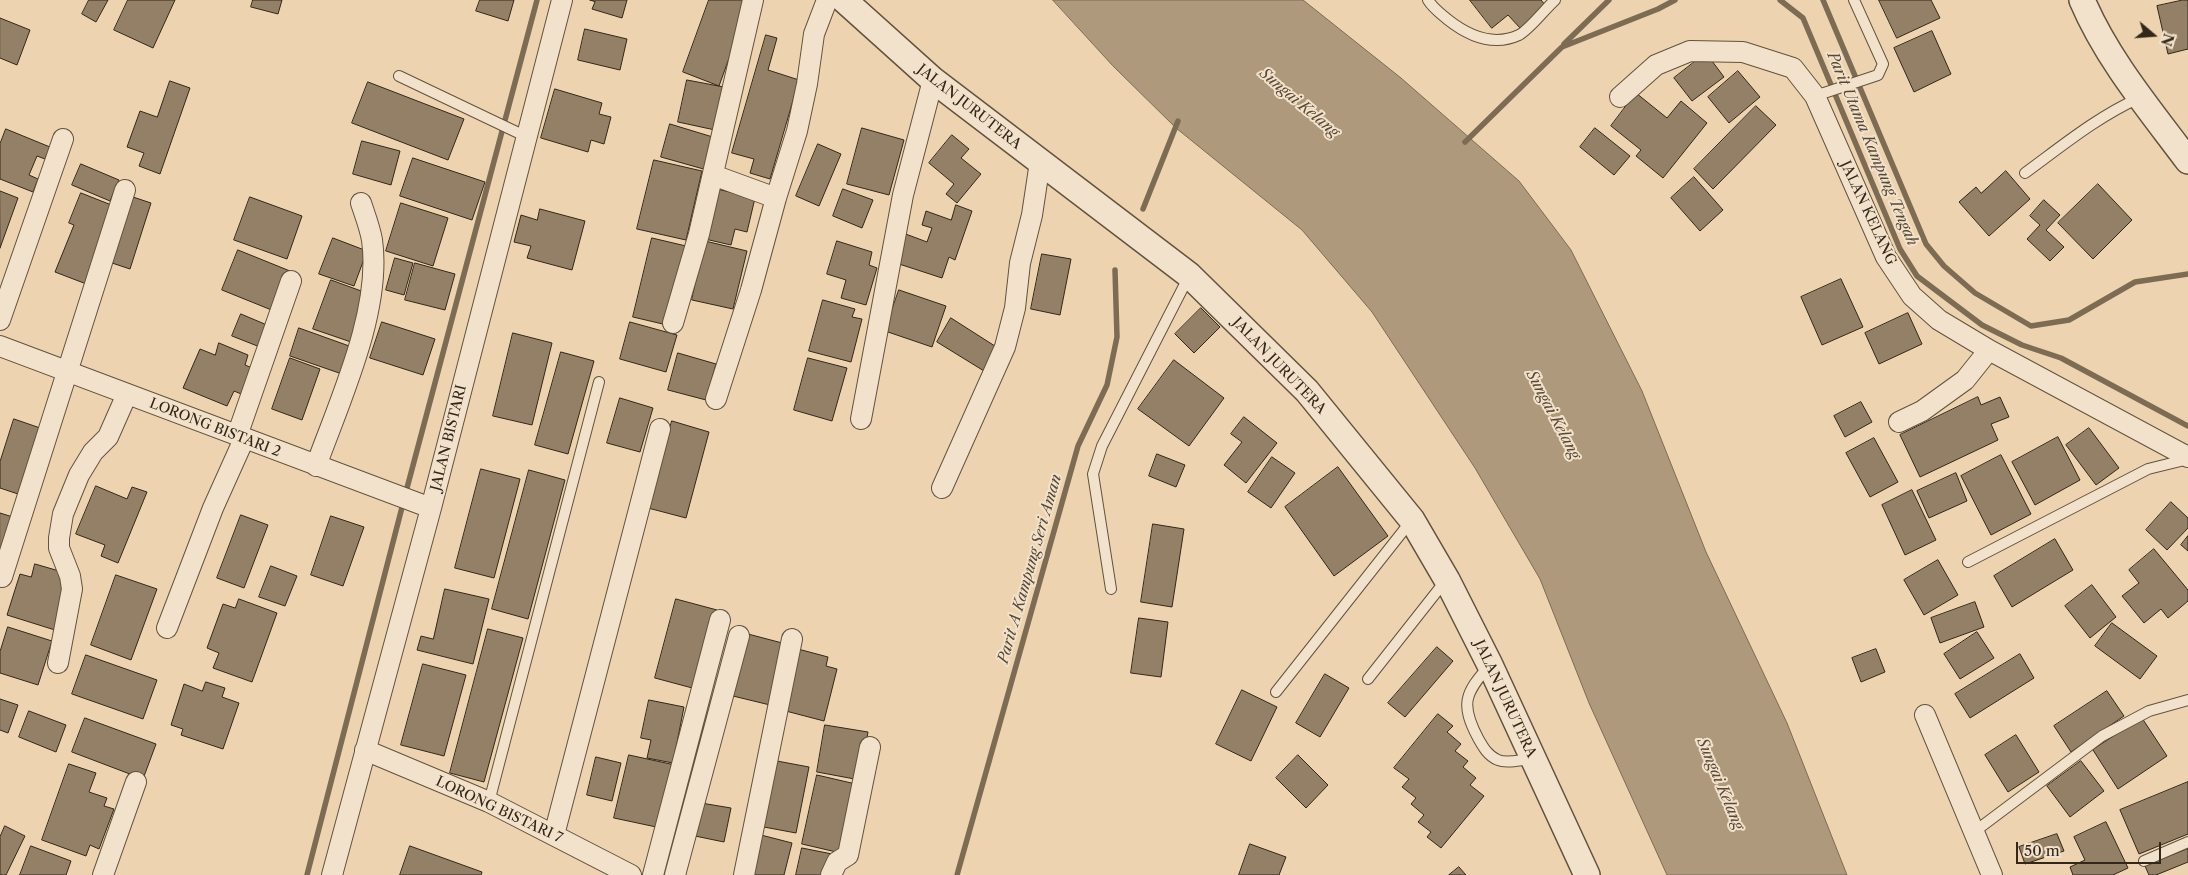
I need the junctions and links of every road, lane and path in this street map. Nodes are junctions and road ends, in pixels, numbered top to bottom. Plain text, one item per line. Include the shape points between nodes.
1 (562, 0) edge
2 (753, 0) edge
3 (827, 0) edge
4 (844, 0) edge
5 (1428, 0) edge
6 (1555, 0) edge
7 (1854, 0) edge
8 (2082, 0) edge
9 (399, 76) dead end
10 (933, 80) junction
11 (1816, 96) junction
12 (1620, 97) dead end
13 (2140, 98) junction
14 (521, 134) junction
15 (63, 140) dead end
16 (2188, 161) edge
17 (1040, 162) junction
18 (2024, 173) dead end
19 (713, 175) junction
20 (125, 190) dead end
21 (776, 198) junction
22 (361, 203) dead end
23 (1189, 275) junction
24 (291, 281) dead end
25 (0, 320) edge
26 (673, 324) dead end
27 (0, 346) edge
28 (1988, 350) junction
29 (68, 372) junction
30 (599, 382) dead end
31 (127, 394) junction
32 (716, 399) dead end
33 (860, 419) dead end
34 (1899, 422) dead end
35 (660, 430) dead end
36 (240, 438) junction
37 (2188, 458) edge
38 (316, 466) junction
39 (942, 488) dead end
40 (424, 506) junction
41 (1412, 520) junction
42 (1968, 562) dead end
43 (2, 577) dead end
44 (1447, 580) junction
45 (1111, 589) dead end
46 (720, 620) dead end
47 (167, 628) dead end
48 (739, 636) dead end
49 (792, 639) dead end
50 (58, 663) dead end
51 (1490, 665) junction
52 (1368, 679) dead end
53 (1276, 692) dead end
54 (2188, 700) edge
55 (1925, 715) dead end
56 (870, 747) dead end
57 (365, 750) junction
58 (1533, 758) junction
59 (136, 782) dead end
60 (489, 802) junction
61 (1974, 832) junction
62 (554, 835) junction
63 (2188, 842) edge
64 (2144, 861) dead end
65 (103, 875) edge
66 (332, 875) edge
67 (631, 875) edge
68 (653, 875) edge
69 (675, 875) edge
70 (744, 875) edge
71 (831, 875) edge
72 (1587, 875) edge
73 (1992, 875) edge

1 - 14 street, JALAN BISTARI
2 - 19 street
3 - 21 street via 814,34 797,131
4 - 10 street, JALAN JURUTERA
5 - 6 lane via 1462,31 1489,40 1503,40 1520,34
7 - 11 lane via 1883,64 1878,75
8 - 13 street via 2094,29
9 - 14 lane
10 - 17 street, JALAN JURUTERA
10 - 33 street via 903,195
11 - 12 street, JALAN KELANG via 1793,68 1743,52 1690,51 1656,65
11 - 28 street, JALAN KELANG via 1886,257 1912,296 1939,320
13 - 16 street
13 - 18 lane via 2092,123
14 - 40 street, JALAN BISTARI
15 - 25 street
17 - 23 street, JALAN JURUTERA
17 - 39 street via 1032,216 1020,263 1015,308 1005,347
19 - 21 street
19 - 26 street
20 - 29 street
21 - 32 street via 752,290
22 - 38 street via 372,239 374,270 367,314 354,362
23 - 41 street, JALAN JURUTERA via 1307,391
23 - 45 lane via 1130,387 1102,446 1094,474
24 - 36 street
27 - 29 street, LORONG BISTARI 2
28 - 34 street via 1965,380 1922,411
28 - 37 street, JALAN KELANG
29 - 31 street, LORONG BISTARI 2
29 - 43 street
30 - 60 lane
31 - 36 street, LORONG BISTARI 2
31 - 50 street via 108,437 93,452 79,475 63,514 59,548 72,589
35 - 62 street
36 - 38 street, LORONG BISTARI 2
36 - 47 street
37 - 42 lane via 2148,469
38 - 40 street, LORONG BISTARI 2
40 - 57 street, JALAN BISTARI
41 - 44 street, JALAN JURUTERA
41 - 53 lane
44 - 51 street, JALAN JURUTERA
44 - 52 lane
46 - 68 street
48 - 69 street
49 - 70 street
51 - 58 street, JALAN JURUTERA
51 - 58 lane via 1472,686 1467,702 1468,720 1489,754 1500,761
54 - 61 lane via 2149,711 2102,736
55 - 61 street
56 - 71 street via 848,855 837,862
57 - 60 street, LORONG BISTARI 7
57 - 66 street, JALAN BISTARI
58 - 72 street, JALAN JURUTERA
59 - 65 street
60 - 62 street, LORONG BISTARI 7
61 - 73 street
62 - 67 street, LORONG BISTARI 7
63 - 64 lane

